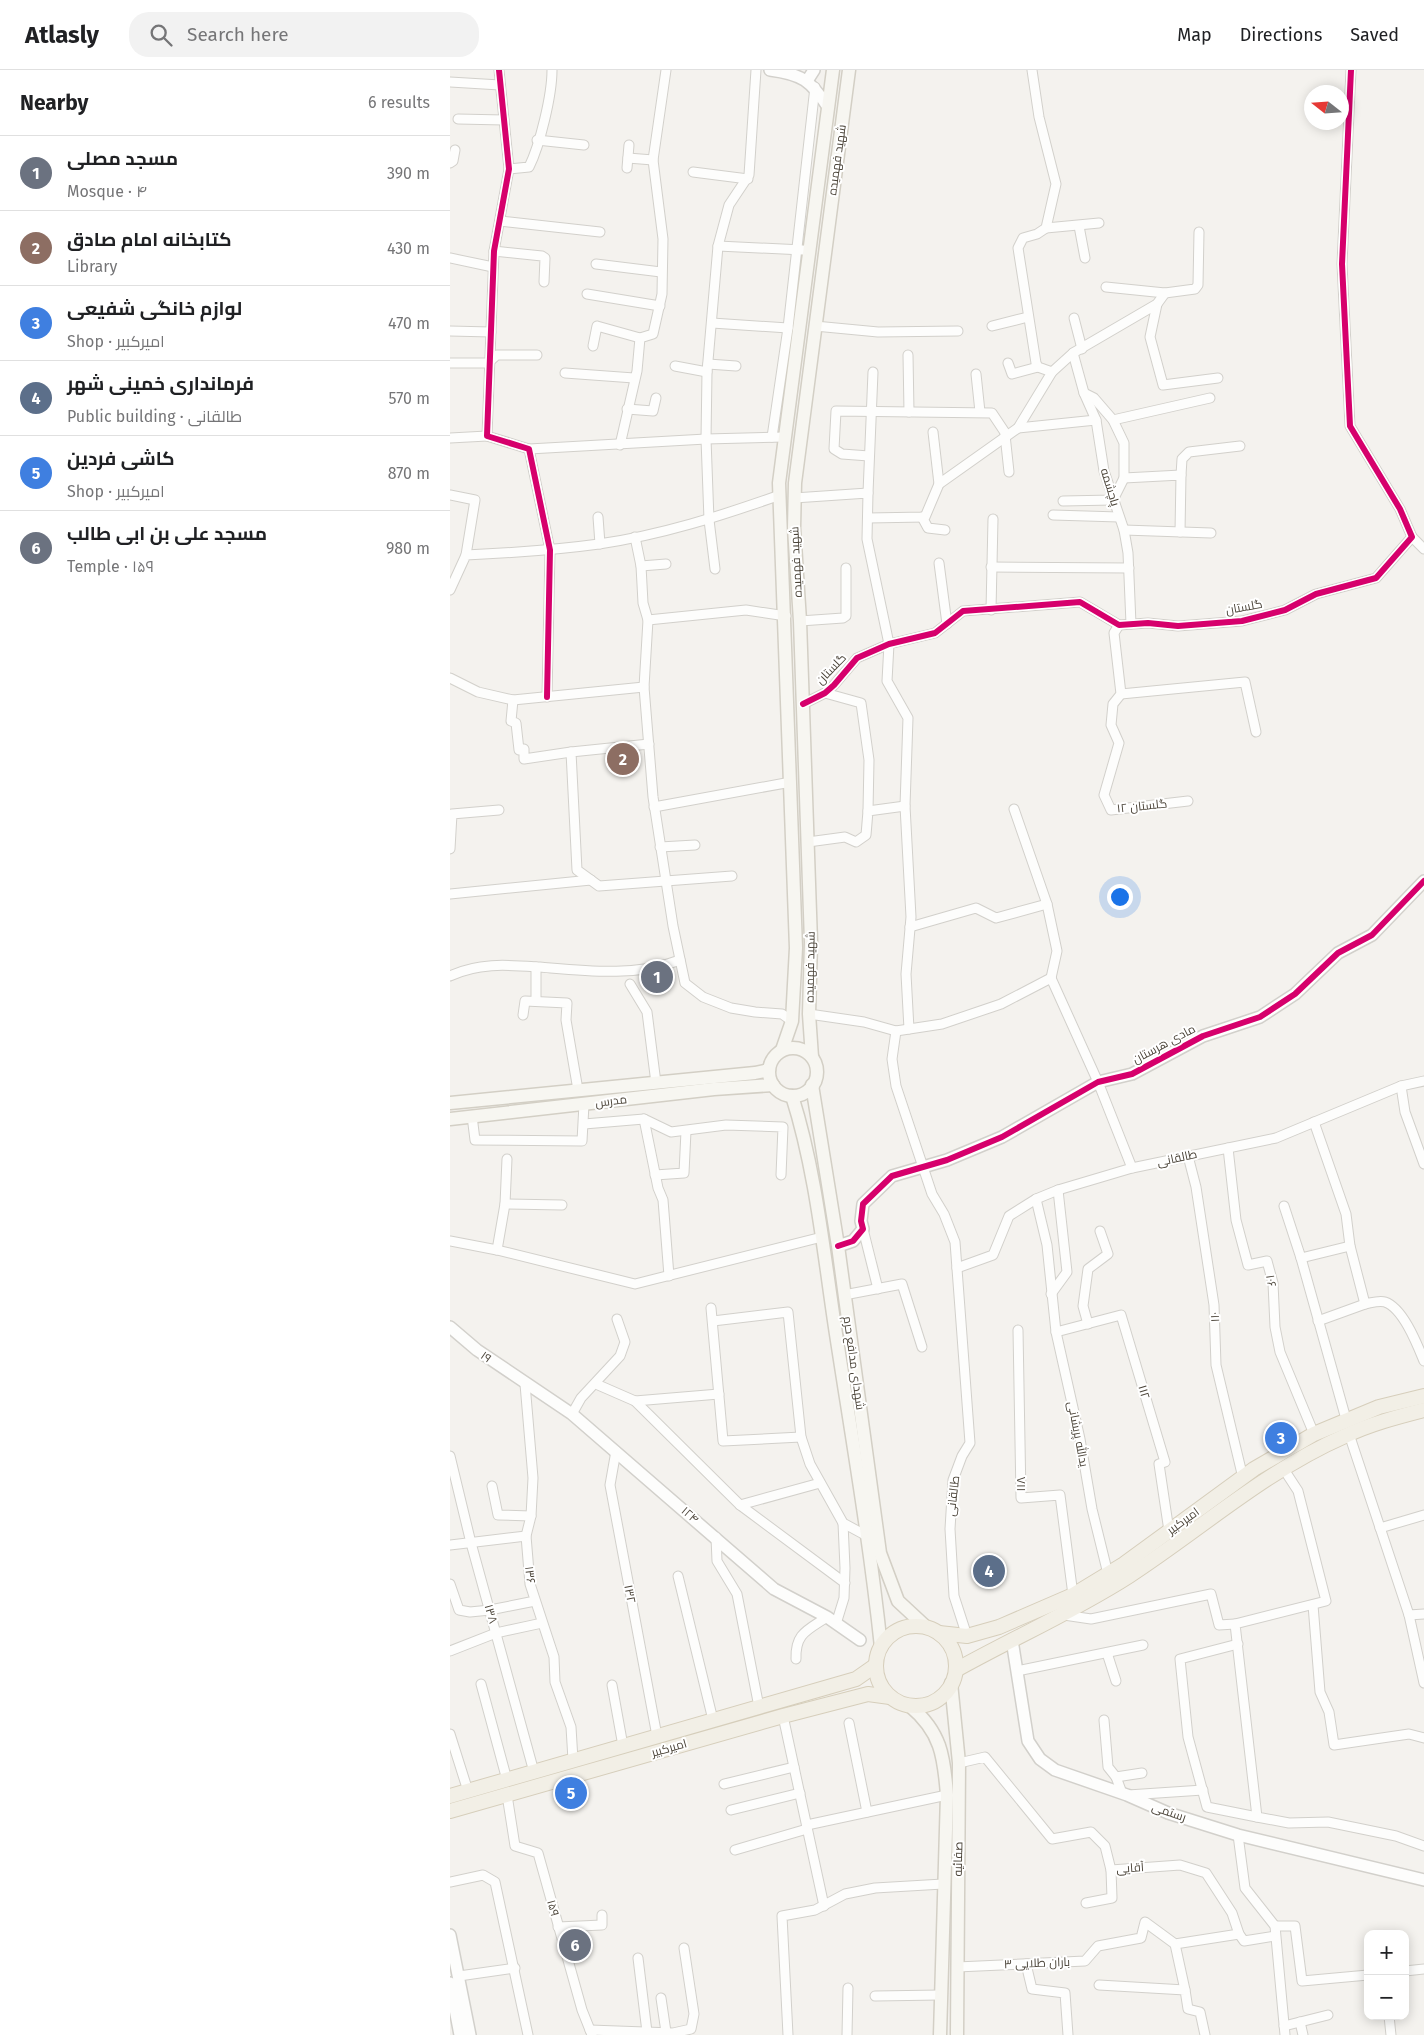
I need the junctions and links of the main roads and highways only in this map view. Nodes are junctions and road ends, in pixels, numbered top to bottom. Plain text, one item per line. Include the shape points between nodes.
1 (834, 70) edge
2 (849, 70) edge
3 (796, 354) junction
4 (811, 355) junction
5 (794, 376) junction
6 (808, 377) junction
7 (809, 889) junction
8 (794, 890) junction
9 (795, 911) junction
10 (810, 911) junction
11 (782, 1050) junction
12 (812, 1057) junction
13 (769, 1070) junction
14 (773, 1085) junction
15 (812, 1085) junction
16 (792, 1096) junction
17 (450, 1103) edge
18 (450, 1119) edge
19 (1424, 1396) edge
20 (1424, 1410) edge
21 (1179, 1529) junction
22 (875, 1554) junction
23 (933, 1630) junction
24 (880, 1647) junction
25 (876, 1665) junction
26 (953, 1677) junction
27 (890, 1697) junction
28 (910, 1706) junction
29 (718, 1718) junction
30 (729, 1731) junction
31 (450, 1796) edge
32 (450, 1811) edge
33 (940, 2035) edge
34 (957, 2035) edge

1 - 3 main road, شهید فهمیده via 803,250
2 - 4 main road, شهید فهمیده
3 - 4 main road via 803,359
3 - 5 main road, شهید فهمیده
4 - 6 main road, شهید فهمیده
5 - 6 main road via 801,373
5 - 8 main road, شهید فهمیده via 780,495
6 - 7 main road, شهید فهمیده via 794,498 794,528
7 - 8 main road via 802,894
7 - 10 main road, شهید فهمیده
8 - 9 main road, شهید فهمیده
9 - 10 main road via 800,906
9 - 11 main road, شهید فهمیده via 792,1021
10 - 12 main road, شهید فهمیده
11 - 12 main road via 802,1049
11 - 13 main road
12 - 15 main road via 817,1071
13 - 14 main road
13 - 17 main road, مدرس via 755,1074
14 - 16 main road
14 - 18 main road, مدرس
15 - 16 main road via 807,1091
15 - 22 main road, شهدای مدافع حرم via 838,1246
16 - 22 main road, شهدای مدافع حرم via 801,1123 822,1237 867,1536
19 - 21 main road, امیرکبیر via 1379,1407 1314,1434 1243,1478
20 - 21 main road, امیرکبیر via 1350,1434
21 - 23 main road, امیرکبیر via 1073,1595 999,1627 967,1636
21 - 26 main road, امیرکبیر via 1130,1575 1064,1615 1012,1640
22 - 23 main road, شهدای مدافع حرم via 898,1601
22 - 24 main road, شهدای مدافع حرم
23 - 24 main road via 912,1626 898,1630
23 - 26 main road via 952,1649
24 - 25 main road
25 - 27 main road via 881,1686
25 - 29 main road, امیرکبیر via 856,1678
26 - 28 main road via 948,1690 938,1700
26 - 34 main road, صفائیه via 959,1763
27 - 28 main road
27 - 30 main road, امیرکبیر via 868,1694
28 - 33 main road, صفائیه via 929,1726 945,1760 947,1795
29 - 30 main road
29 - 31 main road, امیرکبیر
30 - 32 main road, امیرکبیر

